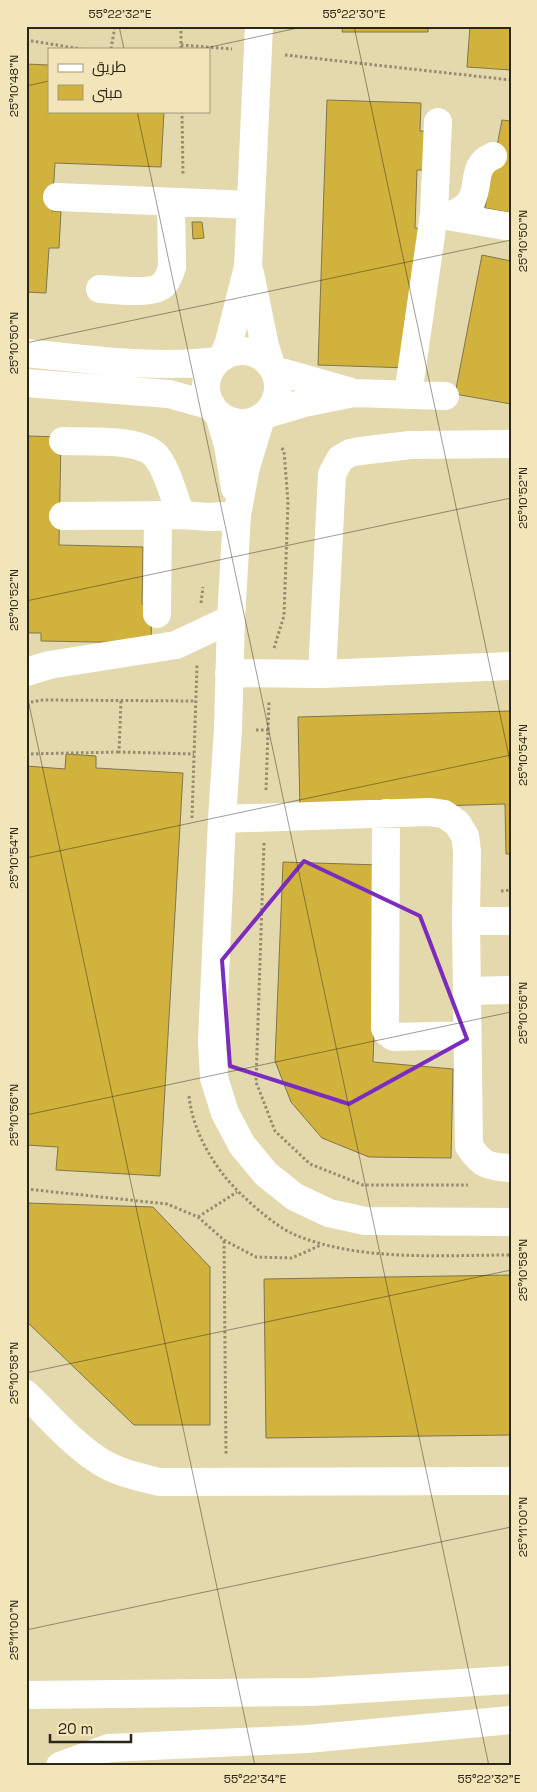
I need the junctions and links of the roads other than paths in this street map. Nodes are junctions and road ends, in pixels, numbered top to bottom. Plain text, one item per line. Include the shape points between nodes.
1 (259, 39) edge
2 (438, 122) dead end
3 (493, 156) dead end
4 (57, 197) dead end
5 (178, 202) junction
6 (251, 205) junction
7 (442, 215) junction
8 (511, 227) edge
9 (248, 267) junction
10 (100, 289) dead end
11 (26, 353) edge
12 (220, 359) junction
13 (273, 368) junction
14 (26, 383) edge
15 (354, 393) junction
16 (408, 395) junction
17 (445, 396) dead end
18 (216, 410) junction
19 (264, 416) junction
20 (63, 441) dead end
21 (511, 444) edge
22 (170, 515) junction
23 (237, 515) junction
24 (63, 516) dead end
25 (157, 614) dead end
26 (231, 619) junction
27 (511, 666) edge
28 (26, 672) edge
29 (229, 673) junction
30 (322, 674) junction
31 (386, 813) junction
32 (222, 819) junction
33 (511, 920) edge
34 (466, 921) junction
35 (511, 990) edge
36 (467, 991) junction
37 (467, 1035) junction
38 (511, 1168) edge
39 (511, 1222) edge
40 (26, 1394) edge
41 (511, 1481) edge
42 (511, 1680) edge
43 (26, 1695) edge
44 (511, 1720) edge
45 (60, 1766) edge

1 - 6 main road
2 - 7 main road
3 - 7 main road via 480,168 468,205
4 - 5 main road
5 - 6 main road
5 - 10 main road via 172,267 162,285 153,290
6 - 9 main road
7 - 8 main road
7 - 16 main road
9 - 12 main road via 229,342
9 - 13 main road
11 - 12 main road via 155,365 184,365
12 - 13 main road via 236,352 249,352 261,356
12 - 18 main road via 210,371 207,383 207,395
13 - 15 main road
13 - 19 main road via 278,385 276,401
14 - 18 main road via 156,392 183,396
15 - 16 main road
15 - 19 main road via 304,402
16 - 17 main road
18 - 19 main road via 232,422 247,423
18 - 23 main road via 233,468
19 - 23 main road via 246,467
20 - 22 main road via 143,446 162,467
21 - 30 main road via 410,445 360,451 340,459 332,474
22 - 23 main road
22 - 24 main road
22 - 25 main road
23 - 26 main road
26 - 28 main road via 176,645 49,665
26 - 29 main road
27 - 30 main road
29 - 30 main road
29 - 32 main road
31 - 32 main road
31 - 34 main road via 444,814 457,823 467,851
31 - 37 main road via 386,1032 394,1037
32 - 39 main road via 212,1041 214,1078 224,1113 242,1146 266,1174 295,1197 329,1213 365,1221 402,1223
33 - 34 main road
34 - 36 main road
35 - 36 main road
36 - 37 main road
37 - 38 main road via 469,1146 478,1160
40 - 41 main road via 76,1443 101,1462 129,1475 159,1482
42 - 43 main road via 311,1692
44 - 45 main road via 308,1739 109,1748

